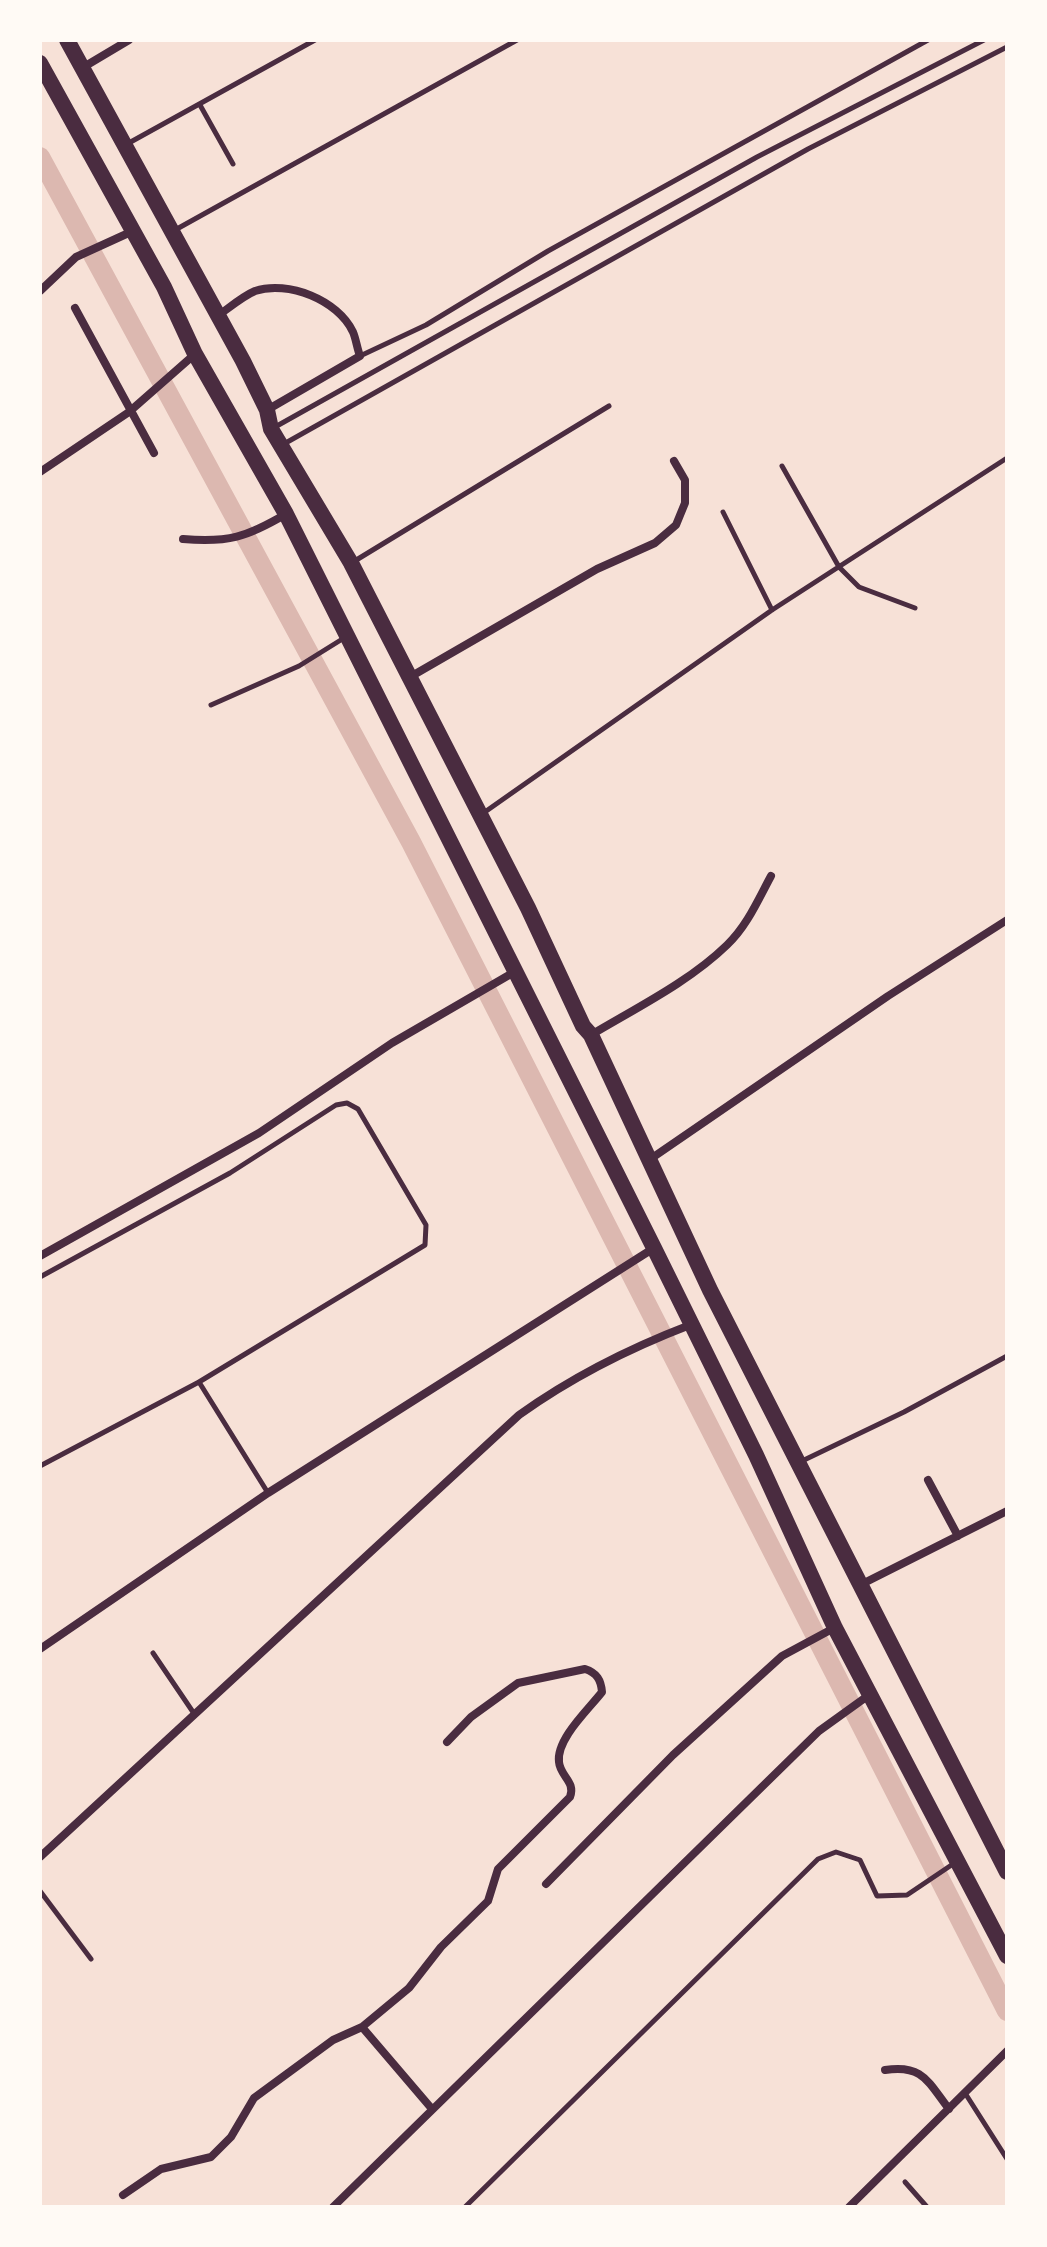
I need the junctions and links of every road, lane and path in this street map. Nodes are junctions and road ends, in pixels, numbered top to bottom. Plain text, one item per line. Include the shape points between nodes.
1 (67, 40) edge
2 (129, 40) edge
3 (315, 40) edge
4 (517, 40) edge
5 (928, 40) edge
6 (984, 40) edge
7 (1007, 47) edge
8 (40, 63) edge
9 (82, 68) junction
10 (200, 105) junction
11 (127, 145) junction
12 (233, 164) dead end
13 (133, 231) junction
14 (174, 231) junction
15 (40, 291) edge
16 (75, 308) dead end
17 (219, 315) junction
18 (195, 354) junction
19 (360, 356) junction
20 (609, 406) dead end
21 (267, 410) junction
22 (129, 412) junction
23 (271, 429) junction
24 (282, 445) junction
25 (154, 453) dead end
26 (1007, 458) edge
27 (674, 461) dead end
28 (782, 466) dead end
29 (40, 472) edge
30 (723, 512) dead end
31 (286, 514) junction
32 (183, 539) dead end
33 (351, 563) junction
34 (839, 567) junction
35 (915, 608) dead end
36 (772, 610) junction
37 (348, 635) junction
38 (410, 677) junction
39 (211, 705) dead end
40 (481, 815) junction
41 (771, 876) dead end
42 (1007, 920) edge
43 (516, 971) junction
44 (591, 1035) junction
45 (648, 1161) junction
46 (654, 1248) junction
47 (40, 1256) edge
48 (40, 1277) edge
49 (690, 1325) junction
50 (1007, 1356) edge
51 (199, 1382) junction
52 (797, 1463) junction
53 (40, 1466) edge
54 (928, 1480) dead end
55 (268, 1493) junction
56 (1007, 1511) edge
57 (958, 1536) junction
58 (859, 1585) junction
59 (835, 1628) junction
60 (40, 1649) edge
61 (153, 1653) dead end
62 (869, 1695) junction
63 (195, 1715) junction
64 (447, 1742) dead end
65 (40, 1857) edge
66 (953, 1864) junction
67 (1007, 1872) edge
68 (546, 1884) dead end
69 (40, 1891) edge
70 (1007, 1956) edge
71 (91, 1959) dead end
72 (362, 2027) junction
73 (1005, 2053) edge
74 (885, 2070) dead end
75 (965, 2093) junction
76 (432, 2109) junction
77 (949, 2109) junction
78 (1007, 2159) edge
79 (905, 2182) dead end
80 (123, 2195) dead end
81 (333, 2207) edge
82 (465, 2207) edge
83 (849, 2207) edge
84 (927, 2207) edge

1 - 9 main road
2 - 9 street
3 - 10 lane
4 - 14 lane
5 - 19 lane via 548,251 426,325
6 - 23 lane via 757,157
7 - 24 lane via 808,149
8 - 13 main road
9 - 11 main road
10 - 11 lane
10 - 12 lane
11 - 14 main road
13 - 15 street via 65,265
13 - 18 main road
14 - 17 main road
16 - 22 street
17 - 19 street via 267,288 318,298 352,330
17 - 21 main road
18 - 22 street
18 - 31 main road
19 - 21 street
20 - 33 lane
21 - 23 main road
22 - 25 street
22 - 29 street
23 - 24 main road
24 - 33 main road
26 - 34 lane
27 - 38 street via 685,480 685,503 676,525 655,543 556,591
28 - 34 lane
30 - 36 lane
31 - 32 street via 238,539
31 - 37 main road
33 - 38 main road
34 - 35 lane via 859,587
34 - 36 lane
36 - 40 lane
37 - 39 lane via 299,666
37 - 43 main road
38 - 40 main road
40 - 44 main road
41 - 44 street via 748,920 728,944
42 - 45 street
43 - 46 main road
43 - 47 street via 392,1043 259,1133
44 - 45 main road
45 - 52 main road
46 - 49 main road
46 - 55 street
48 - 51 lane via 230,1173 336,1105 358,1109 426,1225 425,1245
49 - 59 main road
49 - 63 street via 550,1393 519,1415
50 - 52 lane
51 - 53 lane
51 - 55 lane
52 - 58 main road
54 - 57 street
55 - 60 street
56 - 57 street
57 - 58 street
58 - 67 main road
59 - 62 main road
59 - 68 street via 797,1646 673,1755
61 - 63 lane
62 - 66 main road
62 - 76 street via 808,1741
63 - 65 street
64 - 72 street via 518,1683 585,1669 601,1683 602,1692 560,1750 559,1766 571,1785 570,1797 498,1869 488,1901 409,1988
66 - 70 main road
66 - 82 lane via 907,1895 877,1896 860,1860 836,1852 818,1859
69 - 71 lane
72 - 76 street
72 - 80 street via 333,2040 254,2098 231,2137 211,2157 161,2169
73 - 75 street
74 - 77 street via 903,2067 920,2072
75 - 77 street
75 - 78 lane
76 - 81 street
77 - 83 street
79 - 84 lane

